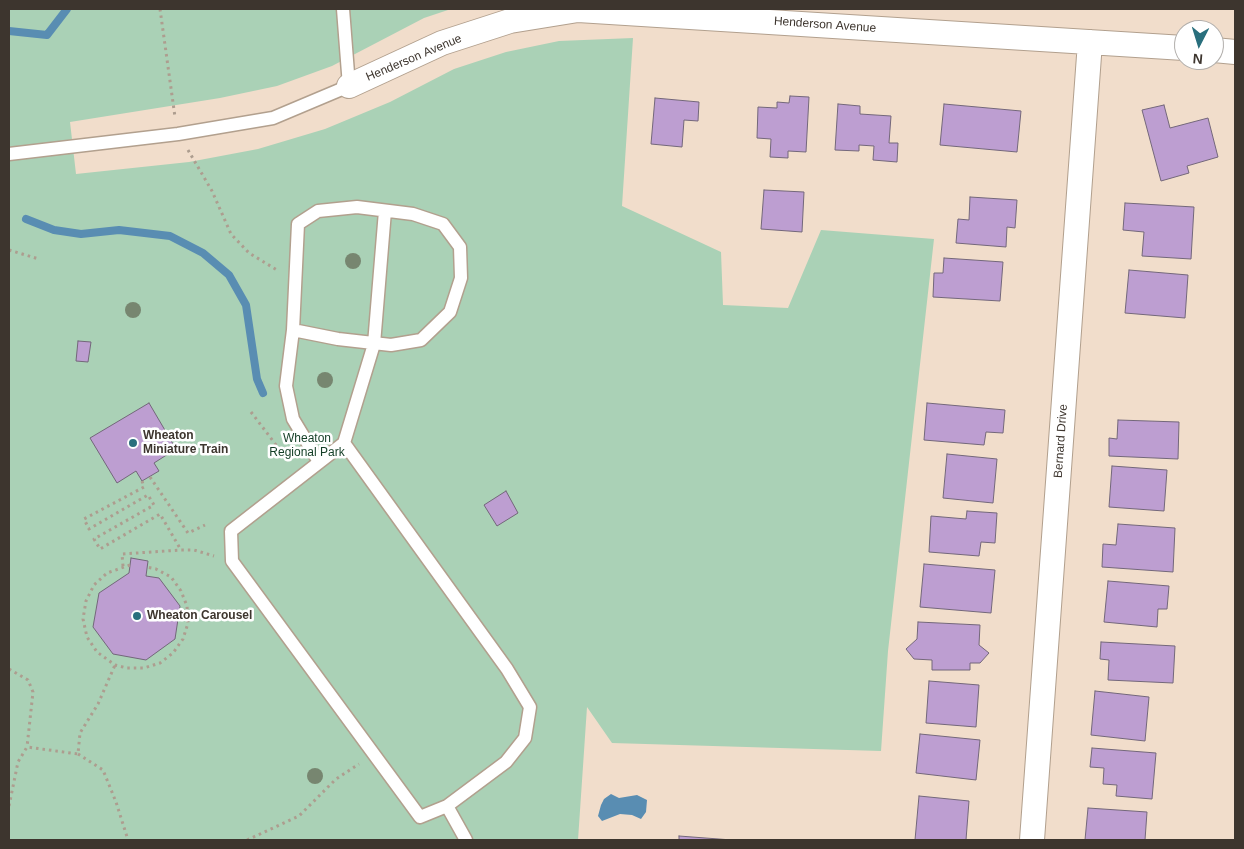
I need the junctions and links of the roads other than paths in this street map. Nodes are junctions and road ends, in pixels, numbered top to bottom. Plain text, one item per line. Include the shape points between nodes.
1 (343, 9) edge
2 (1090, 42) junction
3 (1174, 47) edge
4 (349, 86) junction
5 (9, 154) edge
6 (385, 210) junction
7 (293, 330) junction
8 (374, 344) junction
9 (344, 443) junction
10 (319, 462) junction
11 (447, 806) junction
12 (466, 840) edge
13 (1032, 840) edge

1 - 4 lane
2 - 3 street, Henderson Avenue
2 - 4 street, Henderson Avenue via 578,10 510,21 442,43
2 - 13 street, Bernard Drive
4 - 5 lane, Henderson Avenue via 273,118 178,134
6 - 7 lane via 356,207 318,211 298,224
6 - 8 lane
6 - 8 lane via 413,214 443,224 460,247 461,278 450,312 421,340
7 - 8 lane
7 - 10 lane via 286,386 293,420
8 - 9 lane
9 - 10 lane
9 - 11 lane via 507,668 530,707 525,738 506,762
10 - 11 lane via 231,531 232,561 420,817
11 - 12 lane

